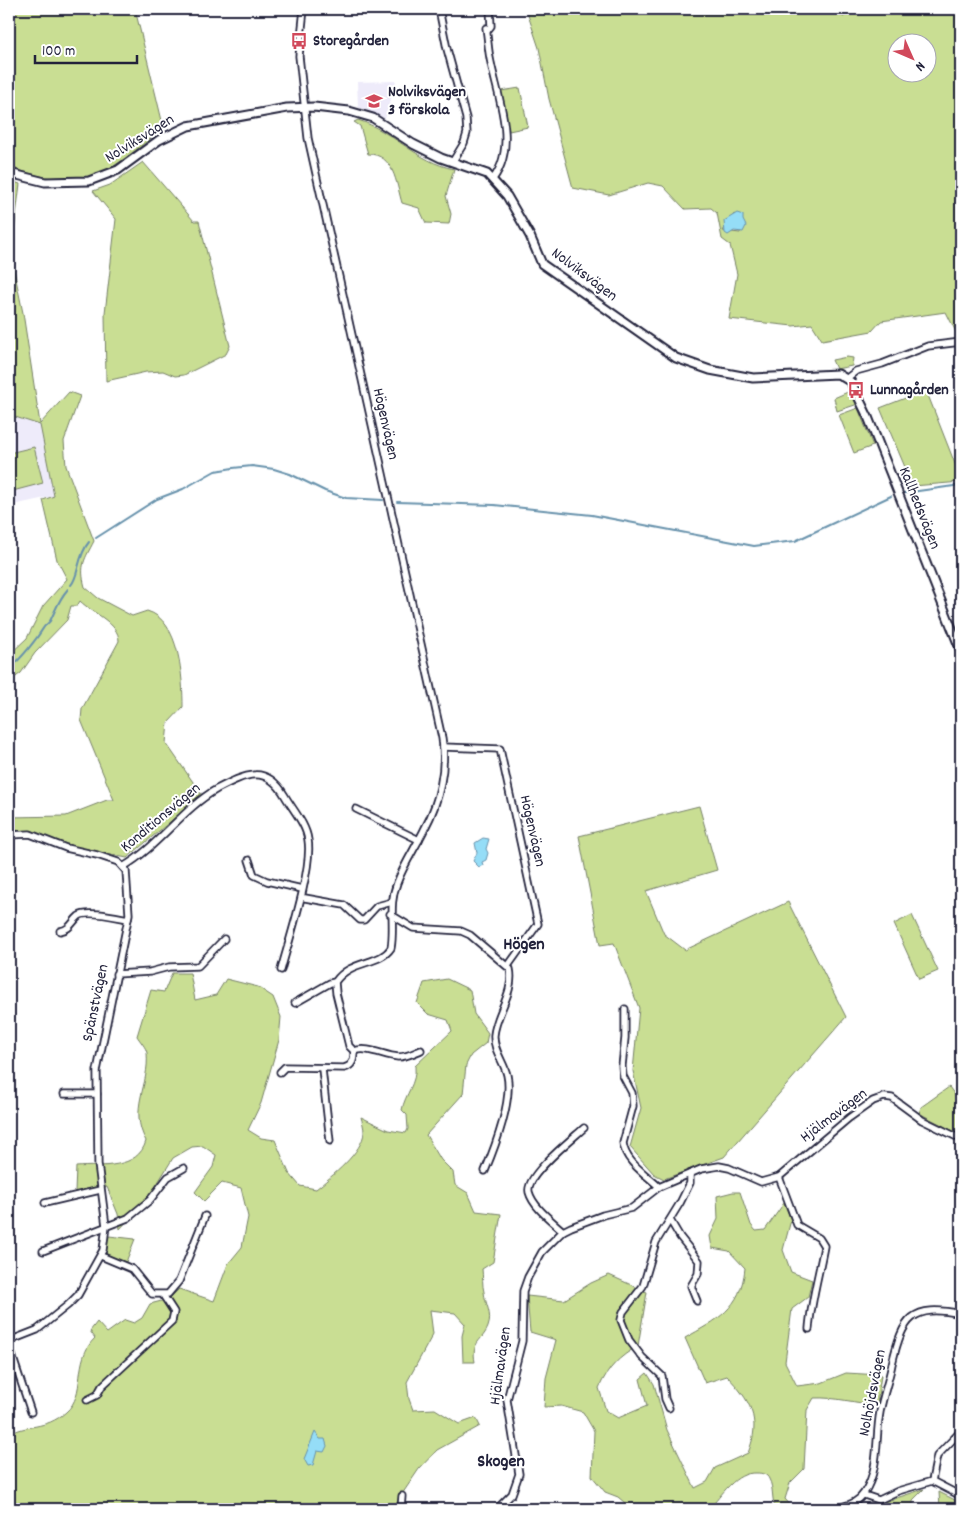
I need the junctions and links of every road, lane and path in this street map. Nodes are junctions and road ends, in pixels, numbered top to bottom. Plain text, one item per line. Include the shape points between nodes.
1 (302, 9) edge
2 (440, 9) edge
3 (490, 9) edge
4 (303, 107) junction
5 (453, 161) junction
6 (9, 172) edge
7 (493, 179) junction
8 (961, 342) edge
9 (847, 378) junction
10 (961, 651) edge
11 (443, 747) junction
12 (356, 809) dead end
13 (9, 835) edge
14 (418, 840) junction
15 (249, 860) dead end
16 (123, 867) junction
17 (302, 889) junction
18 (306, 898) dead end
19 (392, 902) junction
20 (390, 914) junction
21 (128, 919) junction
22 (60, 931) dead end
23 (224, 940) dead end
24 (508, 966) junction
25 (281, 970) dead end
26 (116, 974) junction
27 (335, 982) junction
28 (295, 1002) dead end
29 (625, 1009) dead end
30 (421, 1050) dead end
31 (354, 1051) junction
32 (322, 1069) junction
33 (280, 1072) dead end
34 (64, 1094) dead end
35 (97, 1094) junction
36 (584, 1128) dead end
37 (961, 1139) edge
38 (330, 1141) dead end
39 (184, 1168) dead end
40 (485, 1171) dead end
41 (690, 1174) junction
42 (779, 1177) junction
43 (659, 1187) junction
44 (100, 1190) junction
45 (45, 1203) dead end
46 (205, 1216) dead end
47 (670, 1220) junction
48 (106, 1226) junction
49 (563, 1231) junction
50 (43, 1251) dead end
51 (101, 1256) junction
52 (163, 1295) junction
53 (697, 1301) dead end
54 (961, 1314) edge
55 (810, 1329) dead end
56 (9, 1341) edge
57 (9, 1346) edge
58 (87, 1400) dead end
59 (669, 1408) dead end
60 (31, 1412) dead end
61 (961, 1431) edge
62 (932, 1482) junction
63 (864, 1495) junction
64 (402, 1496) dead end
65 (961, 1496) edge
66 (852, 1507) edge
67 (401, 1509) edge
68 (497, 1509) edge
69 (836, 1509) edge

1 - 4 street, Högenvägen via 299,41
2 - 5 street via 466,118 464,143
3 - 7 street via 491,26 487,29 490,61 506,129 503,152
4 - 5 street, Nolviksvägen via 362,114 418,147
4 - 6 street, Nolviksvägen via 188,126 159,140 112,173 89,181 45,182
4 - 11 street, Högenvägen via 323,211
5 - 7 street, Nolviksvägen via 475,168
7 - 9 street, Nolviksvägen via 512,205 542,264 676,358 745,378 829,374
8 - 9 street via 928,346 856,371
9 - 10 street, Kallhedsvägen via 860,398
11 - 14 street, Högenvägen via 436,800
11 - 24 street, Högenvägen via 500,749 538,924
12 - 14 street
13 - 16 street via 30,834 66,848 113,860
14 - 19 street, Högenvägen via 403,868
15 - 17 street via 254,875 261,879
16 - 17 street, Konditionsvägen via 216,790 242,778 263,775 275,782 305,830 309,851
16 - 21 street, Spänstvägen via 126,871
17 - 25 street, Konditionsvägen
18 - 19 street via 344,905 360,920 364,920 377,906
19 - 20 street, Högenvägen
20 - 24 street via 413,928 461,931
20 - 27 street, Högenvägen via 392,939 386,955 360,964
21 - 22 street via 87,913 68,929
21 - 26 street, Spänstvägen
23 - 26 street via 198,966
24 - 40 street via 509,986 494,1034 507,1075 507,1094 500,1135
26 - 35 street, Spänstvägen via 101,1046
27 - 28 street, Högenvägen
27 - 31 street via 349,1046
29 - 43 street via 622,1066 633,1106 623,1149
30 - 31 street via 397,1057 362,1049
31 - 32 street via 349,1067
32 - 33 street via 285,1067
32 - 38 street
34 - 35 street
35 - 44 street, Spänstvägen
36 - 49 street via 536,1174 529,1186 534,1201
37 - 42 street, Hjälmavägen via 922,1120 892,1098 884,1097 849,1118
39 - 48 street via 168,1177 133,1215
41 - 42 street, Hjälmavägen via 719,1166 761,1182
41 - 43 street, Hjälmavägen
41 - 47 street via 690,1183
42 - 55 street via 797,1224 819,1238 824,1246 810,1311
43 - 49 street, Hjälmavägen via 632,1208 594,1218
44 - 45 street
44 - 48 street, Spänstvägen
46 - 52 street via 179,1281 168,1294
47 - 53 street via 699,1261 698,1274 691,1286
47 - 59 street via 656,1242 643,1286 623,1312 621,1320 633,1346 662,1376
48 - 50 street
48 - 51 street, Spänstvägen
49 - 68 street, Hjälmavägen via 542,1252 522,1291 522,1341 507,1404 519,1474 512,1494
51 - 52 street via 132,1269 152,1294
51 - 56 street, Spänstvägen via 78,1295 68,1305 37,1330
52 - 58 street via 174,1312 172,1321 102,1386 97,1395
54 - 63 street, Nolhöjdsvägen via 941,1310 922,1312 914,1316 901,1332 880,1410 874,1470
57 - 60 street
61 - 62 street via 937,1456
62 - 63 street via 879,1500
62 - 65 street
63 - 66 street, Nolhöjdsvägen
64 - 67 street
66 - 69 street, Nolhöjdsvägen

